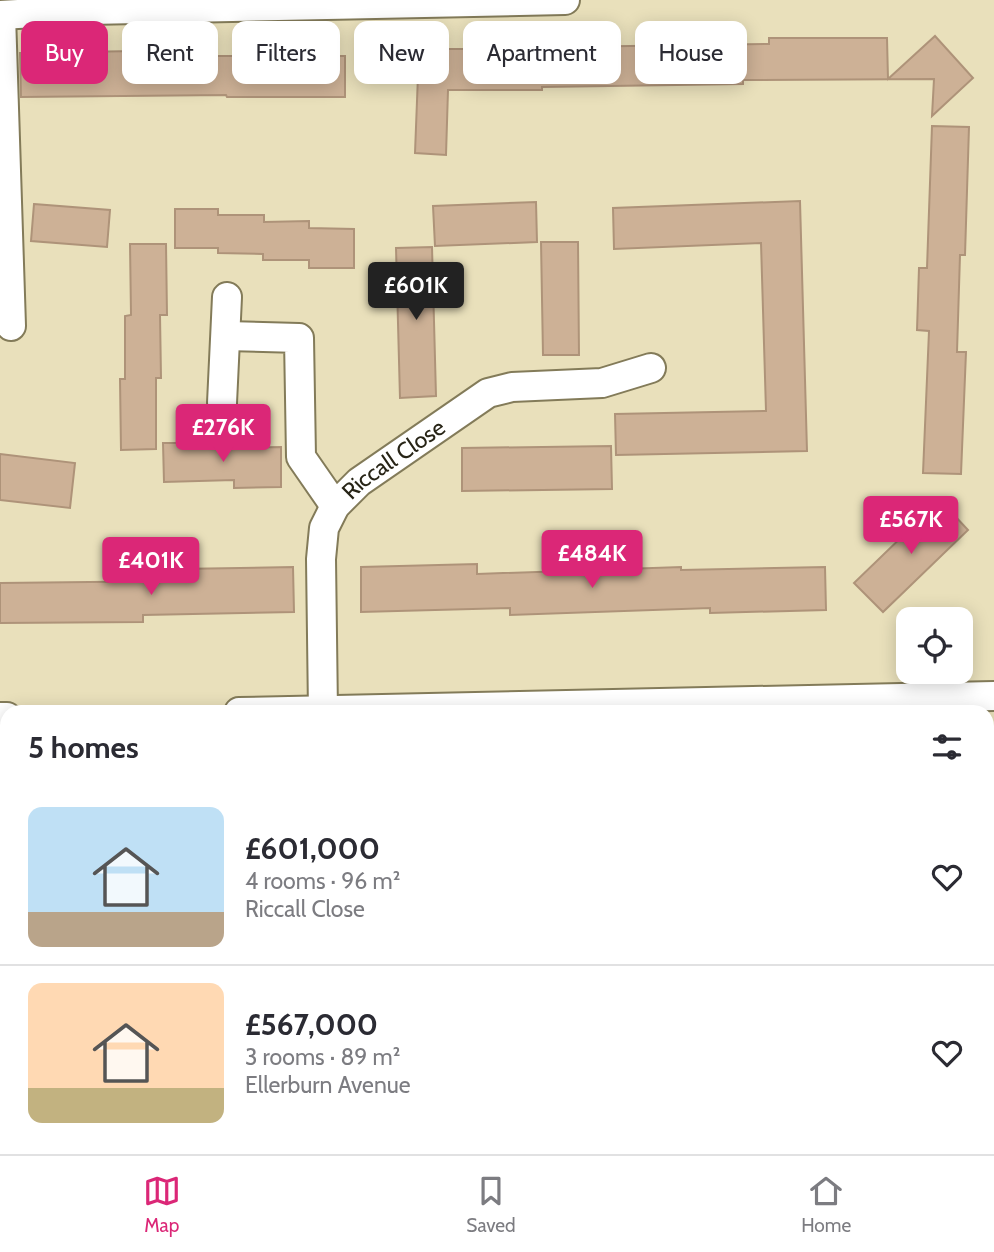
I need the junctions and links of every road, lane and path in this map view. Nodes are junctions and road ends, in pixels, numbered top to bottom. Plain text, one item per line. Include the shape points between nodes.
1 (565, 0) edge
2 (90, 5) edge
3 (1, 15) edge
4 (227, 297) dead end
5 (11, 326) dead end
6 (226, 336) junction
7 (651, 368) dead end
8 (222, 403) dead end
9 (335, 506) junction
10 (994, 696) edge
11 (323, 705) edge
12 (591, 705) edge

1 - 2 street
2 - 3 street
3 - 5 street
4 - 6 street
6 - 8 street
6 - 9 street via 299,338 301,457
7 - 9 street, Riccall Close via 602,383 512,387 488,393 359,482
9 - 11 street, Riccall Close via 324,528 321,559
10 - 12 street

